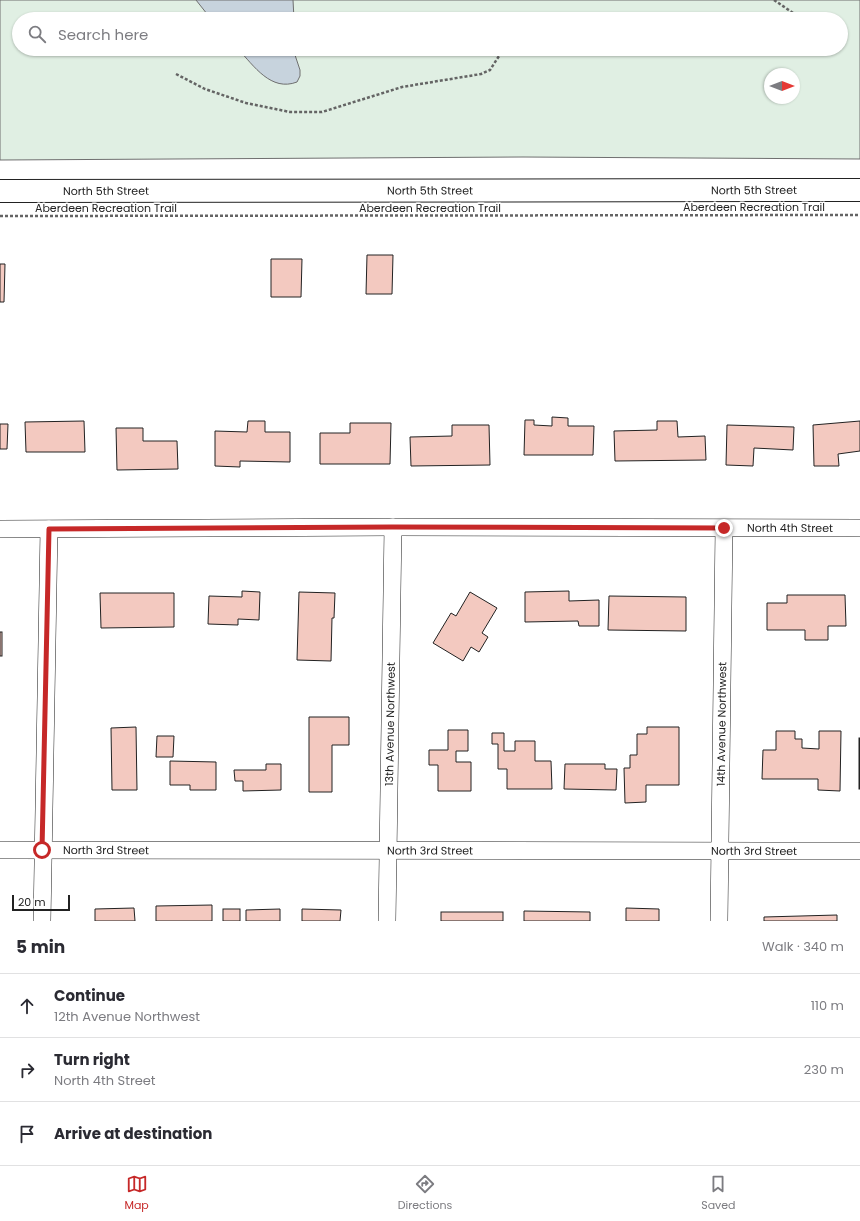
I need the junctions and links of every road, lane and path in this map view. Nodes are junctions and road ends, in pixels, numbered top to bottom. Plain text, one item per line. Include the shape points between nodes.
1 (774, 0) edge
2 (792, 12) edge
3 (499, 56) edge
4 (176, 74) dead end
5 (0, 190) edge
6 (860, 190) edge
7 (860, 215) edge
8 (0, 216) edge
9 (392, 527) junction
10 (724, 528) junction
11 (860, 528) edge
12 (0, 529) edge
13 (49, 529) junction
14 (0, 850) edge
15 (42, 850) junction
16 (720, 851) junction
17 (860, 851) edge
18 (389, 852) junction
19 (42, 921) edge
20 (388, 921) edge
21 (719, 921) edge

1 - 2 path
3 - 4 path via 490,70 481,74 402,87 322,112 290,112 246,103 205,89
5 - 6 street, North 5th Street
7 - 8 path, Aberdeen Recreation Trail
9 - 10 street, North 4th Street
9 - 13 street, North 4th Street
9 - 18 street, 13th Avenue Northwest
10 - 11 street, North 4th Street
10 - 16 street, 14th Avenue Northwest
12 - 13 street, North 4th Street
13 - 15 street
14 - 15 street, North 3rd Street
15 - 18 street, North 3rd Street
15 - 19 street
16 - 17 street, North 3rd Street
16 - 18 street, North 3rd Street
16 - 21 street, 14th Avenue Northwest
18 - 20 street, 13th Avenue Northwest

